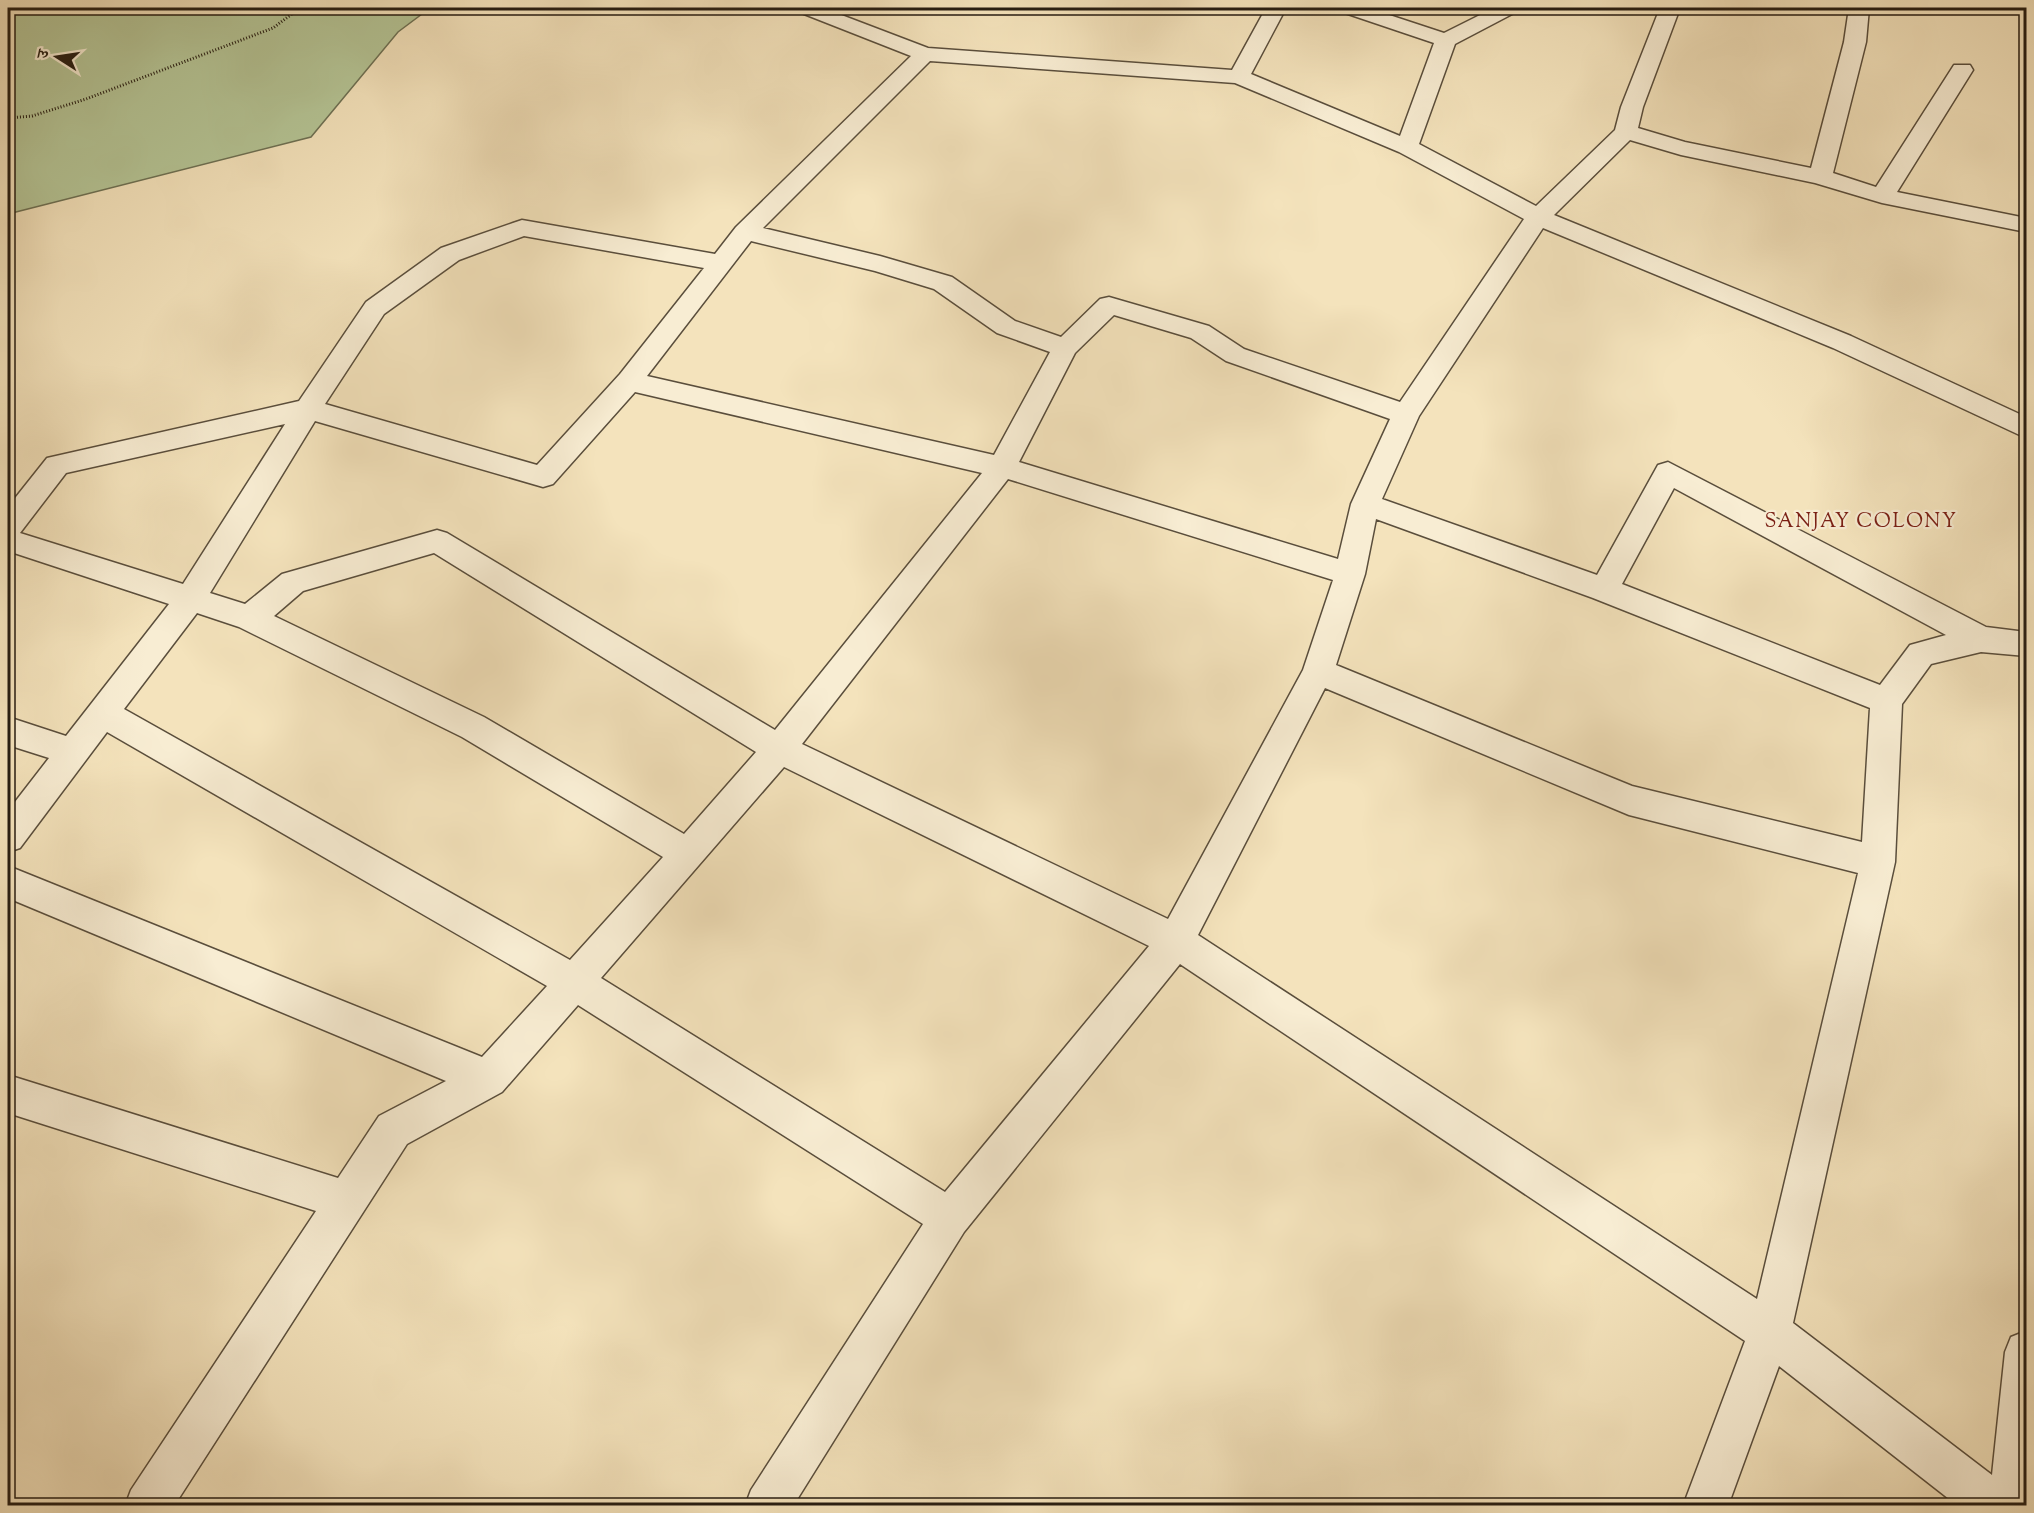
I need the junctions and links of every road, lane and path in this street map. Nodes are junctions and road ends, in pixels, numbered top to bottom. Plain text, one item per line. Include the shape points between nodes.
1 (300, 8) edge
2 (806, 8) edge
3 (1276, 8) edge
4 (1349, 8) edge
5 (1509, 8) edge
6 (1670, 8) edge
7 (1859, 8) edge
8 (1446, 40) junction
9 (925, 54) junction
10 (1962, 70) dead end
11 (1239, 77) junction
12 (8, 118) edge
13 (1626, 132) junction
14 (1407, 147) junction
15 (1820, 177) junction
16 (1882, 196) junction
17 (1538, 217) junction
18 (2026, 225) edge
19 (745, 232) junction
20 (721, 263) junction
21 (1065, 348) junction
22 (629, 381) junction
23 (308, 409) junction
24 (1406, 414) junction
25 (2026, 428) edge
26 (1002, 467) junction
27 (1365, 504) junction
28 (8, 527) edge
29 (8, 540) edge
30 (1350, 574) junction
31 (1604, 590) junction
32 (190, 599) junction
33 (250, 618) junction
34 (1982, 639) junction
35 (2026, 644) edge
36 (1318, 671) junction
37 (1886, 701) junction
38 (103, 712) junction
39 (8, 731) edge
40 (779, 749) junction
41 (74, 752) junction
42 (8, 837) edge
43 (688, 854) junction
44 (1878, 862) junction
45 (8, 882) edge
46 (1176, 941) junction
47 (573, 981) junction
48 (488, 1079) junction
49 (8, 1094) edge
50 (347, 1201) junction
51 (951, 1218) junction
52 (1770, 1332) junction
53 (2026, 1352) edge
54 (147, 1506) edge
55 (767, 1506) edge
56 (1705, 1506) edge
57 (1995, 1506) edge
58 (2011, 1506) edge

1 - 12 path via 273,28 86,99 32,116
2 - 9 street
3 - 11 street
4 - 8 street
5 - 8 street
6 - 13 street
7 - 15 street via 1855,42
8 - 14 street
9 - 11 street
9 - 19 street
10 - 16 street
11 - 14 street
13 - 15 street
13 - 17 street
14 - 17 street
15 - 16 street
16 - 18 street
17 - 24 street
17 - 25 street via 1842,342
19 - 20 street
19 - 21 street via 943,283 1006,327
20 - 22 street
20 - 23 street via 522,228 512,231 450,254 375,308
21 - 24 street via 1109,305 1200,332 1235,355
21 - 26 street
22 - 23 street via 543,477
22 - 26 street
23 - 28 street via 57,465
23 - 32 street
24 - 27 street
26 - 30 street
26 - 40 street
27 - 30 street
27 - 31 street
29 - 32 street
30 - 36 street
31 - 34 street via 1668,472
31 - 37 street
32 - 33 street
32 - 38 street
33 - 40 street via 293,582 436,541
33 - 43 street via 473,727
34 - 35 street
34 - 37 street via 1921,654
36 - 44 street via 1629,800
36 - 46 street
37 - 44 street
38 - 41 street
38 - 47 street
39 - 41 street
40 - 43 street
40 - 46 street
41 - 42 street
43 - 47 street
44 - 52 street
45 - 48 street
46 - 51 street
46 - 52 street
47 - 48 street
47 - 51 street
48 - 50 street via 393,1130
49 - 50 street
50 - 54 street
51 - 55 street
52 - 56 street
52 - 57 street
53 - 58 street

